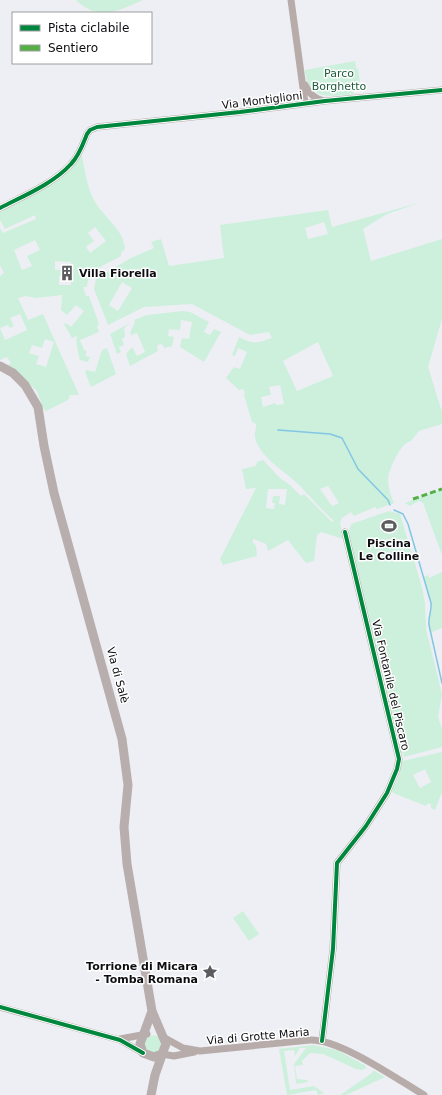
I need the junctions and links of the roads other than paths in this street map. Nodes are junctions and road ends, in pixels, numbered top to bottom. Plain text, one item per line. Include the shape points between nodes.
1 (291, 0) edge
2 (302, 78) junction
3 (442, 90) edge
4 (326, 101) junction
5 (305, 103) junction
6 (0, 208) edge
7 (0, 366) edge
8 (345, 532) dead end
9 (0, 1007) edge
10 (152, 1011) junction
11 (144, 1036) junction
12 (163, 1037) junction
13 (116, 1039) junction
14 (322, 1041) junction
15 (200, 1051) junction
16 (143, 1053) junction
17 (164, 1056) junction
18 (152, 1095) edge
19 (424, 1095) edge

1 - 2 street
2 - 4 street via 307,91 316,99
2 - 5 street
3 - 4 street, Via Montiglioni
4 - 5 street, Via Montiglioni
5 - 6 street, Via Montiglioni via 97,127 87,134 72,164 64,171
7 - 10 main road, Via di Salè via 13,373 25,385 38,407 54,493 122,739 128,785 124,822 126,857
8 - 14 street, Via Fontanile del Piscaro via 399,759 392,782 383,799 337,863 332,956
9 - 13 street
10 - 11 main road, Via di Salè
10 - 12 main road, Via di Salè
11 - 12 main road via 156,1032
11 - 13 street
11 - 16 main road via 140,1044
12 - 15 street, Via di Grotte Maria via 184,1048
12 - 17 main road via 166,1044
13 - 16 street
14 - 15 street, Via di Grotte Maria
14 - 19 street, Via di Grotte Maria via 346,1050
15 - 17 street, Via di Grotte Maria
16 - 17 main road via 150,1057
17 - 18 main road via 155,1075

